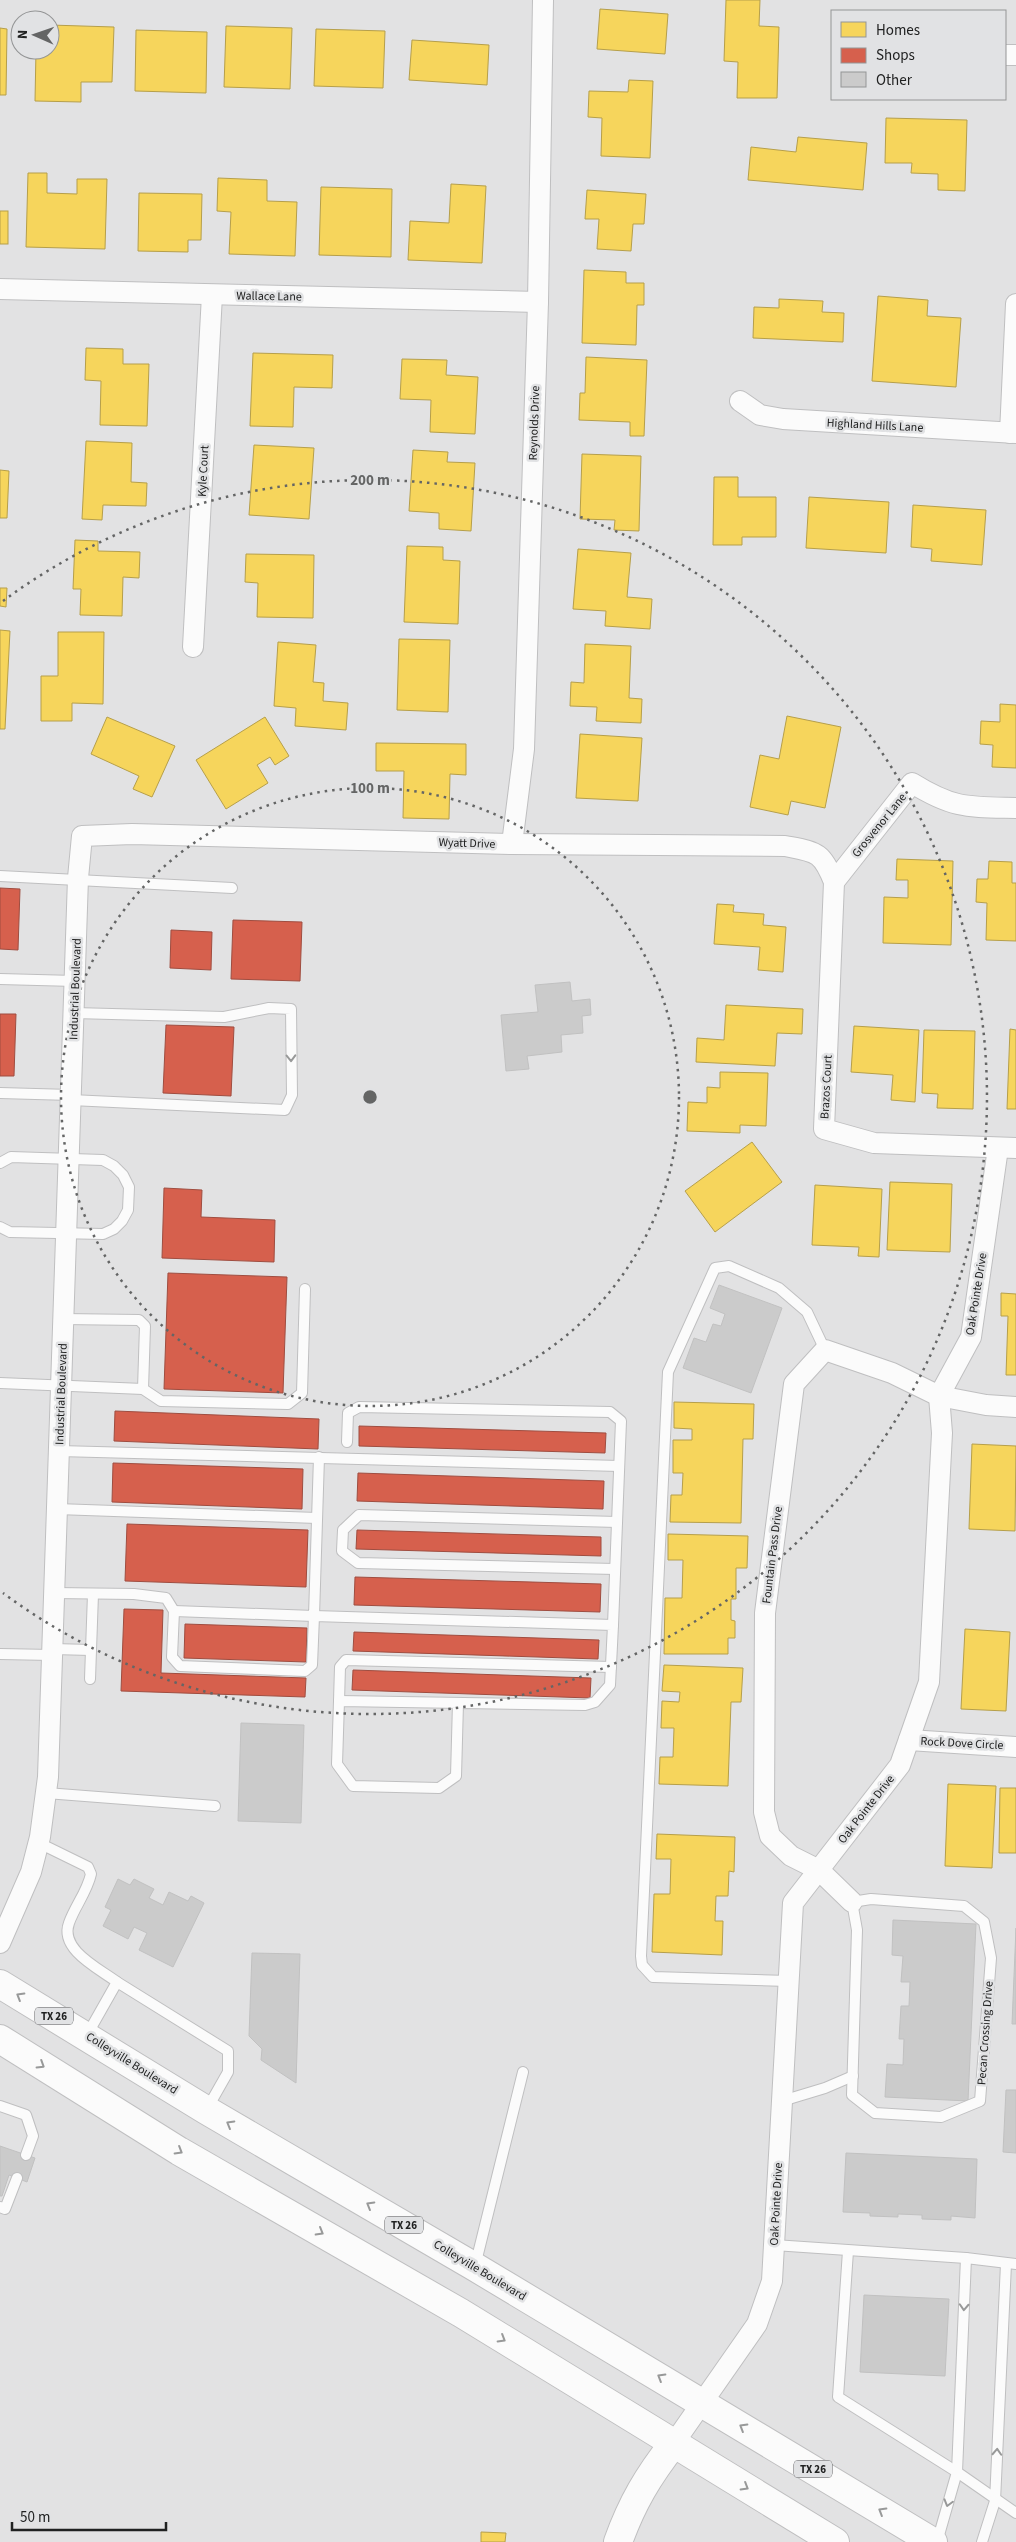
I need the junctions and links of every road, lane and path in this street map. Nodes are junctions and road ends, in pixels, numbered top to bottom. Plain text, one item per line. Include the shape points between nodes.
1 (543, 0) edge
2 (0, 289) edge
3 (212, 295) junction
4 (538, 302) junction
5 (1016, 304) edge
6 (740, 401) dead end
7 (1013, 433) edge
8 (193, 647) dead end
9 (1016, 808) edge
10 (82, 836) joint
11 (512, 844) junction
12 (0, 876) edge
13 (78, 878) junction
14 (834, 882) junction
15 (232, 888) dead end
16 (0, 979) edge
17 (75, 981) junction
18 (74, 1013) junction
19 (0, 1093) edge
20 (71, 1098) junction
21 (1007, 1148) edge
22 (69, 1159) junction
23 (0, 1163) edge
24 (0, 1227) edge
25 (66, 1234) junction
26 (305, 1289) dead end
27 (64, 1319) junction
28 (824, 1350) junction
29 (0, 1383) edge
30 (61, 1387) junction
31 (143, 1389) junction
32 (939, 1396) junction
33 (1016, 1407) edge
34 (347, 1442) dead end
35 (59, 1450) junction
36 (318, 1457) junction
37 (619, 1466) junction
38 (57, 1509) junction
39 (317, 1518) junction
40 (617, 1522) junction
41 (615, 1569) junction
42 (54, 1593) junction
43 (93, 1594) junction
44 (174, 1611) junction
45 (314, 1616) junction
46 (613, 1625) junction
47 (91, 1650) junction
48 (52, 1652) junction
49 (0, 1654) edge
50 (611, 1667) junction
51 (90, 1679) dead end
52 (339, 1702) junction
53 (458, 1703) junction
54 (909, 1740) junction
55 (1016, 1747) edge
56 (46, 1793) junction
57 (215, 1806) dead end
58 (39, 1843) junction
59 (819, 1870) junction
60 (852, 1902) junction
61 (0, 1944) edge
62 (789, 1981) junction
63 (117, 1982) junction
64 (0, 1984) edge
65 (87, 2036) junction
66 (0, 2039) edge
67 (523, 2072) dead end
68 (853, 2076) junction
69 (782, 2101) junction
70 (0, 2106) edge
71 (206, 2110) junction
72 (26, 2155) dead end
73 (17, 2178) dead end
74 (0, 2207) edge
75 (774, 2245) junction
76 (848, 2251) junction
77 (966, 2258) junction
78 (1011, 2264) edge
79 (475, 2266) junction
80 (702, 2402) junction
81 (674, 2443) junction
82 (957, 2472) junction
83 (995, 2501) junction
84 (1016, 2514) edge
85 (618, 2542) edge
86 (835, 2542) edge
87 (935, 2542) edge
88 (982, 2542) edge

1 - 4 street, Reynolds Drive
2 - 3 street, Wallace Lane
3 - 4 street, Wallace Lane
3 - 8 street, Kyle Court
4 - 11 street, Reynolds Drive via 524,749
5 - 7 street
6 - 7 street, Highland Hills Lane via 760,415 783,419
9 - 14 street, Grosvenor Lane via 961,807 937,799 912,783
10 - 11 street, Wyatt Drive via 132,834
10 - 13 street, Industrial Boulevard
11 - 14 street, Wyatt Drive via 785,846 812,851 826,861
12 - 13 lane
13 - 15 lane
13 - 17 street, Industrial Boulevard
14 - 21 street, Brazos Court via 824,1130 874,1143
16 - 17 lane
17 - 18 street, Industrial Boulevard
18 - 20 street, Industrial Boulevard
18 -> 20 lane via 224,1017 268,1008 291,1009 292,1095 286,1110
19 - 20 lane
20 - 22 street, Industrial Boulevard
21 - 32 street, Oak Pointe Drive via 971,1337
22 - 23 lane via 11,1157
22 - 25 street, Industrial Boulevard
22 - 25 lane via 103,1160 123,1175 129,1187 128,1210 114,1229 103,1234
24 - 25 lane via 10,1232
25 - 27 street, Industrial Boulevard
26 - 31 lane via 302,1393 288,1404 161,1401
27 - 30 street, Industrial Boulevard
27 - 31 lane via 139,1320 145,1326
28 - 32 street via 892,1373
28 - 59 street, Fountain Pass Drive via 794,1384 765,1613 764,1812 770,1836 792,1856
28 - 62 lane via 807,1312 780,1288 728,1266 715,1268 668,1372 642,1965 653,1977
29 - 30 lane
30 - 31 lane
30 - 35 street, Industrial Boulevard
32 - 33 street via 986,1406
32 - 54 street, Oak Pointe Drive via 942,1433 929,1682
34 - 37 lane via 348,1413 359,1407 610,1412 621,1421
35 - 36 lane
35 - 38 street, Industrial Boulevard
36 - 37 lane
36 - 39 lane
37 - 40 lane
38 - 39 lane
38 - 42 street, Industrial Boulevard
39 - 45 lane
40 - 41 lane
40 - 41 lane via 359,1515 343,1530 342,1551 358,1563
41 - 46 lane
42 - 43 lane
42 - 48 street, Industrial Boulevard
43 - 44 lane via 166,1598
43 - 47 lane
44 - 45 lane
44 - 45 lane via 172,1657 180,1666 305,1671 312,1665
45 - 46 lane
46 - 50 lane
47 - 48 lane
47 - 51 lane
48 - 49 lane
48 - 56 street, Industrial Boulevard
50 - 52 lane via 346,1660 340,1666
50 - 53 lane via 610,1685 595,1702 585,1705
52 - 53 lane
52 - 53 lane via 337,1764 353,1786 440,1788 456,1776
54 - 55 street, Rock Dove Circle
54 - 59 street, Oak Pointe Drive via 900,1765
56 - 57 lane
56 - 58 street, Industrial Boulevard
58 - 61 street, Industrial Boulevard via 31,1872
58 - 63 lane via 88,1867 91,1874 89,1885 68,1925 68,1938 74,1949
59 - 60 street
59 - 62 street, Oak Pointe Drive via 793,1903
60 - 68 lane, Pecan Crossing Drive via 857,1930
60 - 68 lane, Pecan Crossing Drive via 871,1899 964,1906 984,1922 991,1958 980,2101 941,2117 875,2113 852,2095
62 - 69 street, Oak Pointe Drive
63 - 65 lane
63 - 71 lane via 228,2051 228,2072
65 -> 64 main road, Colleyville Boulevard / TX 26
65 - 71 main road, Colleyville Boulevard / TX 26
66 -> 81 main road via 179,2151 461,2313
67 - 79 lane
68 - 69 lane
69 - 75 street, Oak Pointe Drive
70 - 72 lane via 26,2115 33,2136
79 -> 71 main road, Colleyville Boulevard / TX 26
73 - 74 lane via 5,2208
75 - 76 lane
75 - 80 street, Oak Pointe Drive via 772,2281 757,2324
76 - 77 lane
76 - 82 lane via 838,2397
77 - 78 lane
77 -> 82 lane
83 -> 78 lane
80 -> 79 main road, Colleyville Boulevard / TX 26
80 - 81 street, Oak Pointe Drive
87 -> 80 main road, Colleyville Boulevard / TX 26
81 - 85 main road via 648,2476 630,2508
81 -> 86 main road
82 - 83 lane
82 -> 87 lane
83 - 84 lane
83 - 88 lane

